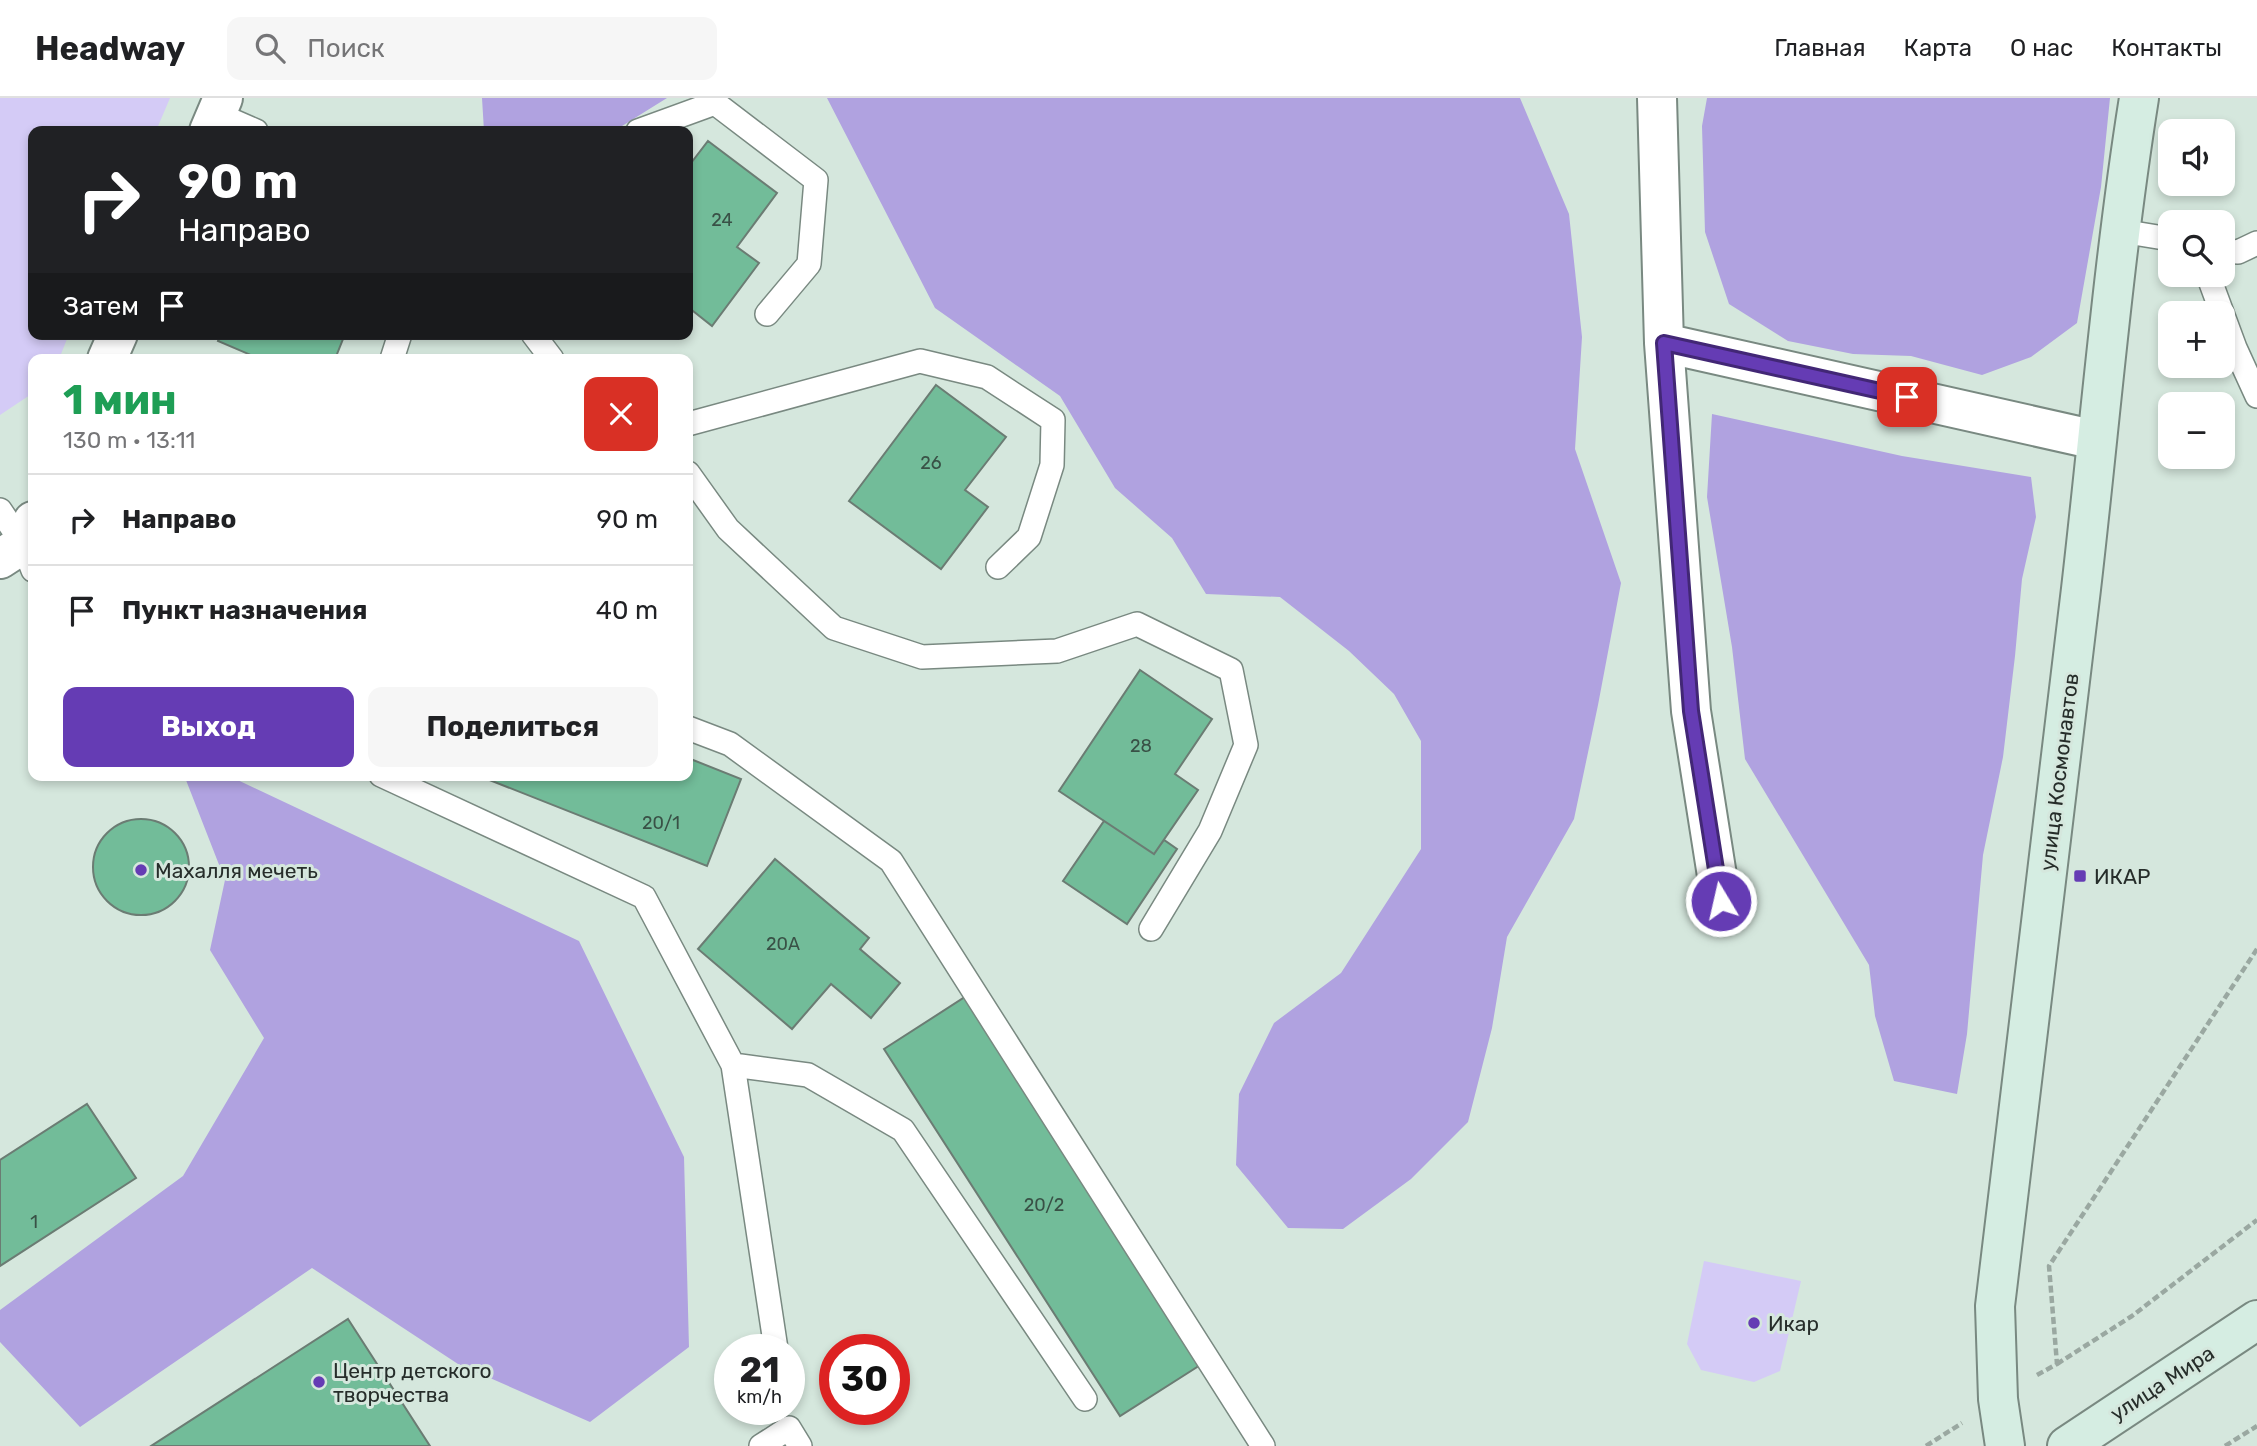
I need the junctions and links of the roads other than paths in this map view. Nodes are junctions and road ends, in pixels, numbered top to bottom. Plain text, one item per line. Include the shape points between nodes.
1 (1657, 98) edge
2 (2139, 98) edge
3 (216, 115) edge
4 (244, 126) edge
5 (652, 126) edge
6 (2120, 231) junction
7 (2158, 237) edge
8 (2257, 243) edge
9 (2235, 252) edge
10 (2212, 287) edge
11 (767, 314) dead end
12 (538, 340) edge
13 (1664, 343) junction
14 (548, 354) edge
15 (2257, 396) edge
16 (693, 423) edge
17 (2095, 439) junction
18 (693, 480) edge
19 (0, 510) edge
20 (22, 549) edge
21 (998, 567) dead end
22 (693, 730) edge
23 (393, 781) edge
24 (1721, 901) dead end
25 (1152, 929) dead end
26 (733, 1065) junction
27 (2257, 1320) edge
28 (774, 1334) edge
29 (1084, 1399) dead end
30 (791, 1428) edge
31 (761, 1446) edge
32 (1263, 1446) edge
33 (2005, 1446) edge
34 (2067, 1446) edge

1 - 13 street
2 - 6 street, улица Космонавтов
3 - 4 lane
5 - 11 lane via 715,103 816,180 809,264
6 - 7 lane
6 - 17 street, улица Космонавтов
8 - 9 lane
10 - 15 lane
12 - 14 lane
13 - 17 street
13 - 24 street via 1691,711
16 - 21 lane via 920,361 986,377 1053,420 1052,465 1030,537
17 - 33 street, улица Космонавтов via 1995,1306 1998,1399
18 - 25 lane via 729,529 834,628 922,657 1058,651 1137,624 1231,670 1246,745 1210,831
19 - 20 lane
22 - 32 lane via 730,744 891,861
23 - 26 lane via 644,897
26 - 28 lane
26 - 29 lane via 808,1075 903,1130
27 - 34 street, улица Мира
30 - 31 lane

